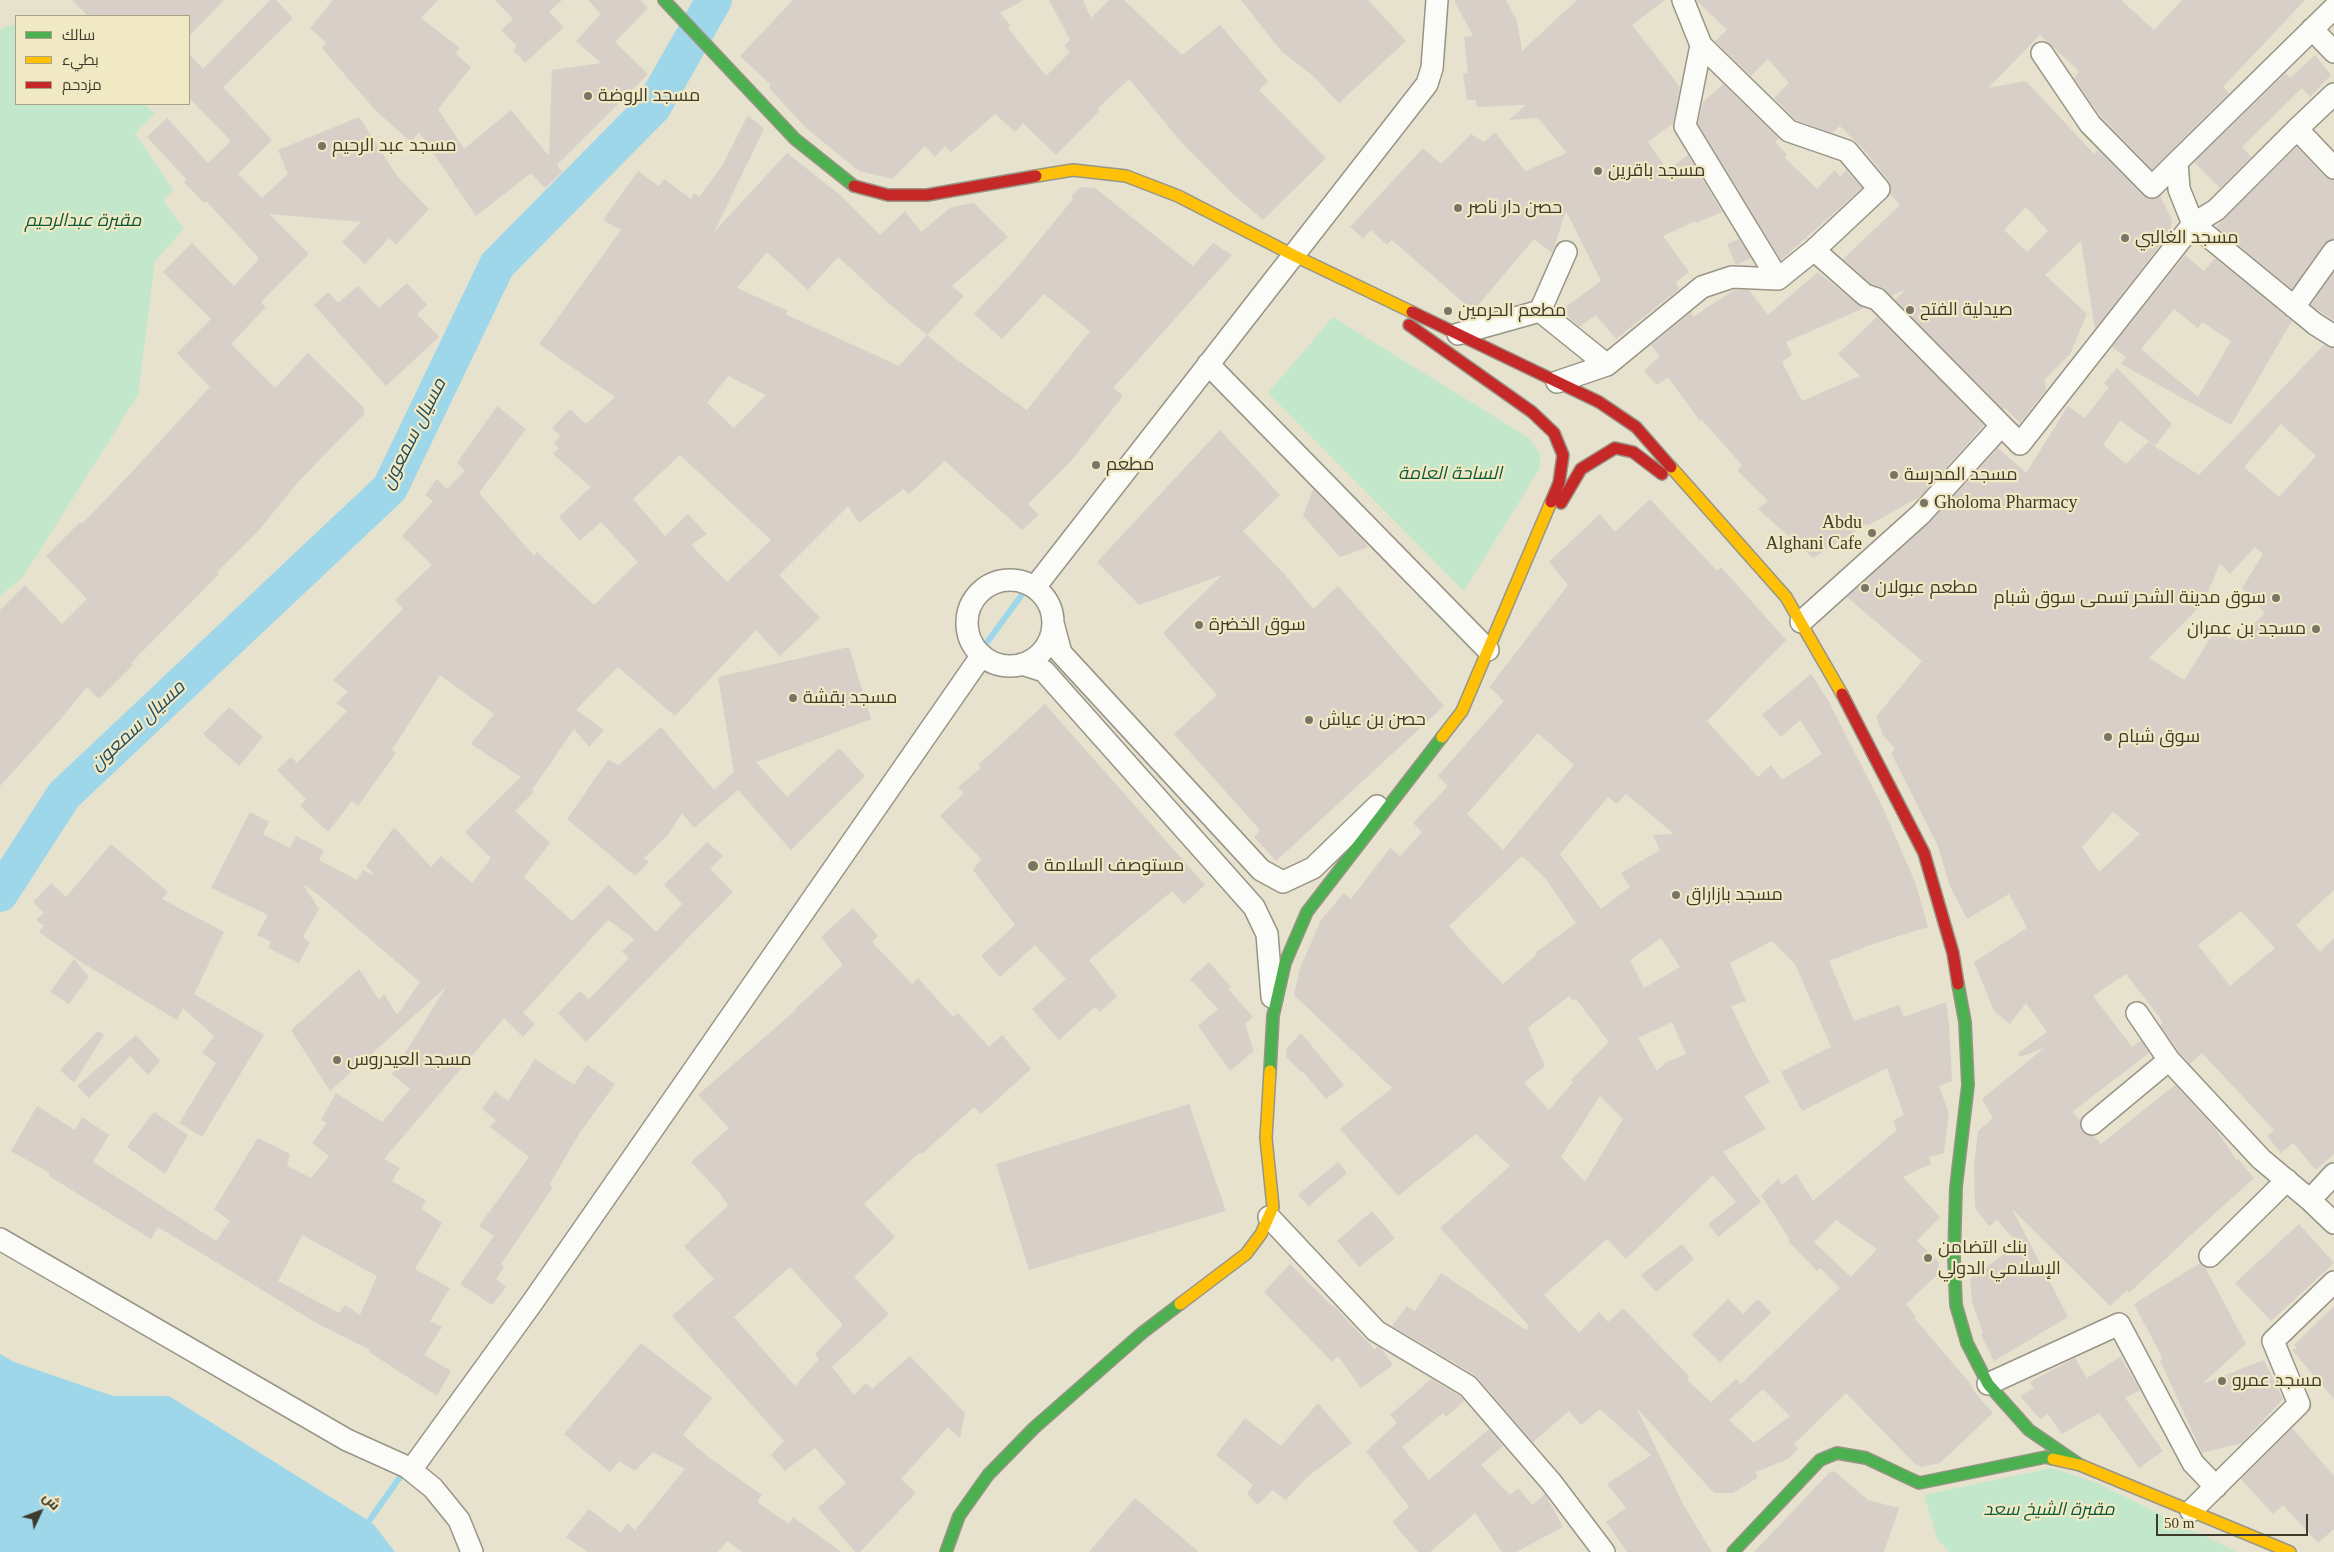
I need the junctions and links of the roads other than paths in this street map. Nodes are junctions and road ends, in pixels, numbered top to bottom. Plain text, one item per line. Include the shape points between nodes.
1 (664, 0) edge
2 (1437, 0) edge
3 (1683, 0) edge
4 (2334, 8) edge
5 (2312, 30) junction
6 (1701, 45) junction
7 (2334, 52) edge
8 (2042, 53) dead end
9 (2334, 94) edge
10 (2297, 129) junction
11 (2177, 162) junction
12 (2334, 168) edge
13 (2193, 224) junction
14 (1814, 250) junction
15 (2334, 251) edge
16 (1566, 252) dead end
17 (1294, 255) junction
18 (1778, 279) junction
19 (1349, 282) junction
20 (2294, 307) junction
21 (1540, 311) junction
22 (1458, 334) junction
23 (2334, 336) edge
24 (1208, 364) junction
25 (1607, 365) junction
26 (1557, 382) junction
27 (2001, 426) junction
28 (1707, 508) junction
29 (1527, 559) junction
30 (1034, 587) junction
31 (1801, 622) junction
32 (1053, 623) junction
33 (1488, 650) junction
34 (982, 655) junction
35 (1022, 664) junction
36 (1428, 757) junction
37 (2138, 1013) dead end
38 (1273, 1016) junction
39 (2169, 1060) junction
40 (2092, 1124) dead end
41 (2334, 1174) edge
42 (2287, 1180) junction
43 (2310, 1200) junction
44 (1269, 1216) junction
45 (2334, 1224) edge
46 (0, 1239) edge
47 (2210, 1256) dead end
48 (2334, 1282) edge
49 (1988, 1384) junction
50 (2009, 1407) junction
51 (2017, 1436) dead end
52 (2007, 1452) dead end
53 (2080, 1466) junction
54 (411, 1470) junction
55 (1943, 1479) junction
56 (2216, 1487) junction
57 (2191, 1511) junction
58 (942, 1551) edge
59 (472, 1552) edge
60 (1604, 1552) edge
61 (1733, 1552) edge
62 (2290, 1552) edge

1 - 17 main road via 795,139 852,185 888,195 927,195 1073,170 1126,176 1178,196
2 - 17 street via 1432,68 1427,84
3 - 6 street
4 - 5 street
5 - 7 street
5 - 11 street
6 - 14 street via 1789,131 1848,151 1879,189
6 - 18 street via 1685,126
8 - 11 street via 2090,124 2152,187
9 - 10 street
10 - 12 street
10 - 13 street via 2216,210
11 - 13 street via 2179,189
13 - 20 street
13 - 27 street via 2020,444
14 - 18 street
14 - 27 street via 1866,295 1877,300
15 - 20 street
16 - 21 street
17 - 19 main road
17 - 24 street
18 - 25 street via 1732,277 1702,287
19 - 22 main road
19 - 29 main road via 1532,412 1554,432 1563,455 1559,482
20 - 23 street
21 - 22 street
21 - 25 street
22 - 26 main road
24 - 30 street
24 - 33 street
25 - 26 street
26 - 28 main road via 1599,402 1636,427
27 - 31 street via 1921,514
28 - 29 main road via 1633,452 1615,448 1581,469
28 - 31 main road via 1786,597
29 - 33 main road
30 - 32 street via 1048,603
30 - 34 street via 1007,579 993,583 972,602 967,630 972,644
31 - 49 main road via 1838,686 1924,853 1953,953 1964,1022 1968,1085 1956,1187 1956,1305 1967,1343
32 - 35 street via 1051,637 1044,649 1034,659
32 - 36 street via 1061,653 1260,870 1283,882 1313,868
33 - 36 main road via 1462,711
34 - 35 street via 1001,664
34 - 54 street via 532,1303
35 - 38 street via 1044,670 1254,906 1267,934
36 - 38 main road via 1307,912 1285,964
37 - 39 street
38 - 44 main road via 1266,1138 1273,1207
39 - 40 street
39 - 42 street via 2262,1159
41 - 43 street
42 - 43 street
42 - 47 street
43 - 45 street
44 - 58 main road via 1246,1254 1142,1333 1034,1428 988,1476 959,1516
44 - 60 street via 1376,1331 1468,1386 1551,1482
46 - 54 street via 346,1440
48 - 56 street via 2273,1342 2299,1404
49 - 50 main road
49 - 56 street via 2119,1324 2194,1463
50 - 51 main road via 2018,1426
50 - 53 main road via 2029,1430
52 - 55 main road via 1996,1461
53 - 55 main road via 2046,1458
53 - 57 main road
54 - 59 street via 433,1488 459,1520
55 - 61 main road via 1920,1483 1866,1458 1837,1453 1820,1460
56 - 57 street
57 - 62 main road

